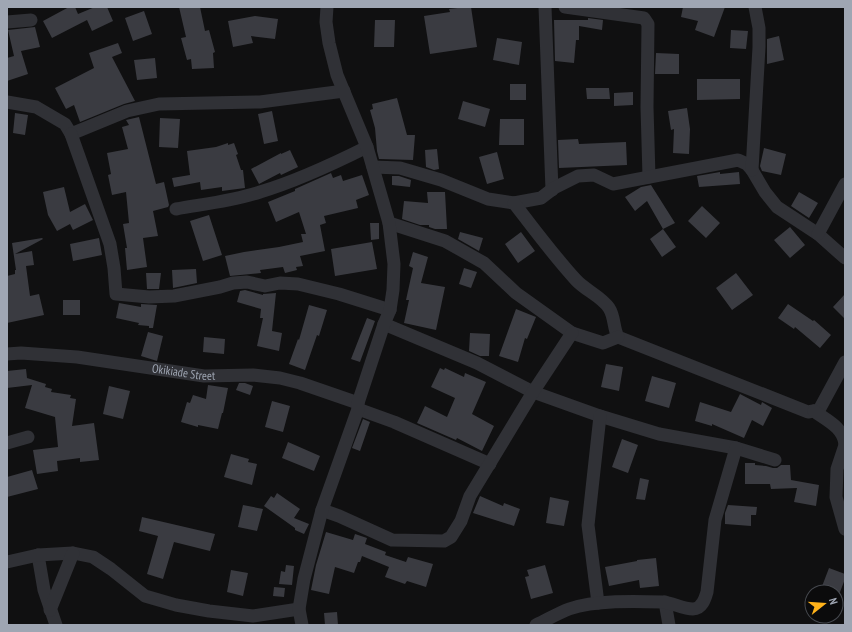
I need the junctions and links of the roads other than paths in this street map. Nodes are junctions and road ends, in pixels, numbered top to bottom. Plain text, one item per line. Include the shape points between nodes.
1 (327, 7) edge
2 (544, 7) edge
3 (565, 7) edge
4 (755, 7) edge
5 (31, 20) dead end
6 (7, 22) edge
7 (344, 91) junction
8 (7, 102) edge
9 (71, 134) junction
10 (368, 147) junction
11 (373, 167) junction
12 (752, 170) junction
13 (649, 177) junction
14 (845, 184) edge
15 (552, 190) junction
16 (514, 204) junction
17 (176, 209) dead end
18 (390, 223) junction
19 (818, 234) junction
20 (845, 258) edge
21 (390, 310) junction
22 (384, 324) junction
23 (572, 333) junction
24 (618, 337) junction
25 (7, 354) edge
26 (845, 362) edge
27 (533, 392) junction
28 (358, 406) junction
29 (814, 411) junction
30 (600, 416) junction
31 (28, 438) dead end
32 (844, 439) edge
33 (7, 443) edge
34 (736, 448) junction
35 (775, 460) dead end
36 (490, 464) junction
37 (322, 510) junction
38 (845, 529) edge
39 (73, 553) junction
40 (38, 555) junction
41 (7, 562) edge
42 (666, 602) junction
43 (598, 603) junction
44 (50, 610) junction
45 (299, 610) junction
46 (56, 625) edge
47 (302, 625) edge
48 (536, 625) edge
49 (669, 625) edge

1 - 7 street via 329,43 336,75
2 - 15 street
3 - 13 street via 644,18 648,24
4 - 12 street via 759,47
5 - 6 street
7 - 9 street via 260,102 159,104 127,111
7 - 10 street
8 - 9 street via 36,108 65,124
9 - 21 street via 110,244 116,294 168,296 233,283 247,282 265,286 280,283 298,284
10 - 11 street
10 - 17 street via 334,164 260,192
11 - 16 street via 400,168 441,180 488,199
11 - 18 street
12 - 13 street via 738,160
12 - 19 street via 777,207
13 - 15 street via 613,184 594,175 578,176
14 - 19 street
15 - 16 street via 541,198
16 - 24 street via 578,281 609,306
18 - 21 street via 394,264
18 - 23 street via 445,241 484,263 516,293
19 - 20 street
21 - 22 street
22 - 27 street via 477,363
22 - 28 street
23 - 24 street via 603,343
23 - 27 street
24 - 29 street via 808,412
25 - 28 street, Okikiade Street via 21,352 77,357 204,376 253,375 280,378 300,383
26 - 29 street via 819,410
27 - 30 street
27 - 36 street
28 - 36 street, Okikiade Street
28 - 37 street
29 - 32 street via 836,427
30 - 34 street via 659,434
30 - 43 street via 588,525
31 - 33 street
32 - 38 street via 837,469 836,497
34 - 35 street
34 - 42 street via 715,520 705,600 693,609
36 - 37 street via 470,496 461,521 451,537 444,541 392,540
37 - 45 street via 304,579
39 - 40 street
39 - 44 street
39 - 45 street via 93,557 145,596 176,605 253,616
40 - 41 street
40 - 44 street
42 - 43 street
42 - 49 street
43 - 48 street via 570,609
44 - 46 street
45 - 47 street

